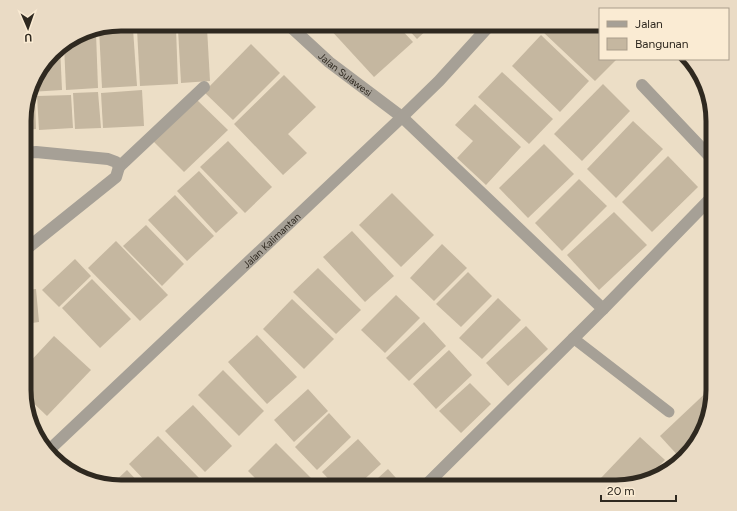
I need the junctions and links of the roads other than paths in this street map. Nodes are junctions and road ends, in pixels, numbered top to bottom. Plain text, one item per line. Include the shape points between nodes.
1 (295, 31) edge
2 (485, 31) edge
3 (642, 85) dead end
4 (204, 87) dead end
5 (402, 117) junction
6 (31, 152) edge
7 (706, 153) edge
8 (119, 167) junction
9 (706, 203) edge
10 (31, 245) edge
11 (603, 309) junction
12 (573, 338) junction
13 (669, 412) dead end
14 (52, 447) edge
15 (431, 480) edge

1 - 5 street, Jalan Sulawesi via 329,62
2 - 5 street, Jalan Kalimantan
3 - 7 street
4 - 8 street
5 - 11 street, Jalan Sulawesi
5 - 14 street, Jalan Kalimantan
6 - 8 street via 108,159 116,162
8 - 10 street via 116,177
9 - 11 street
11 - 12 street
12 - 13 lane
12 - 15 street

